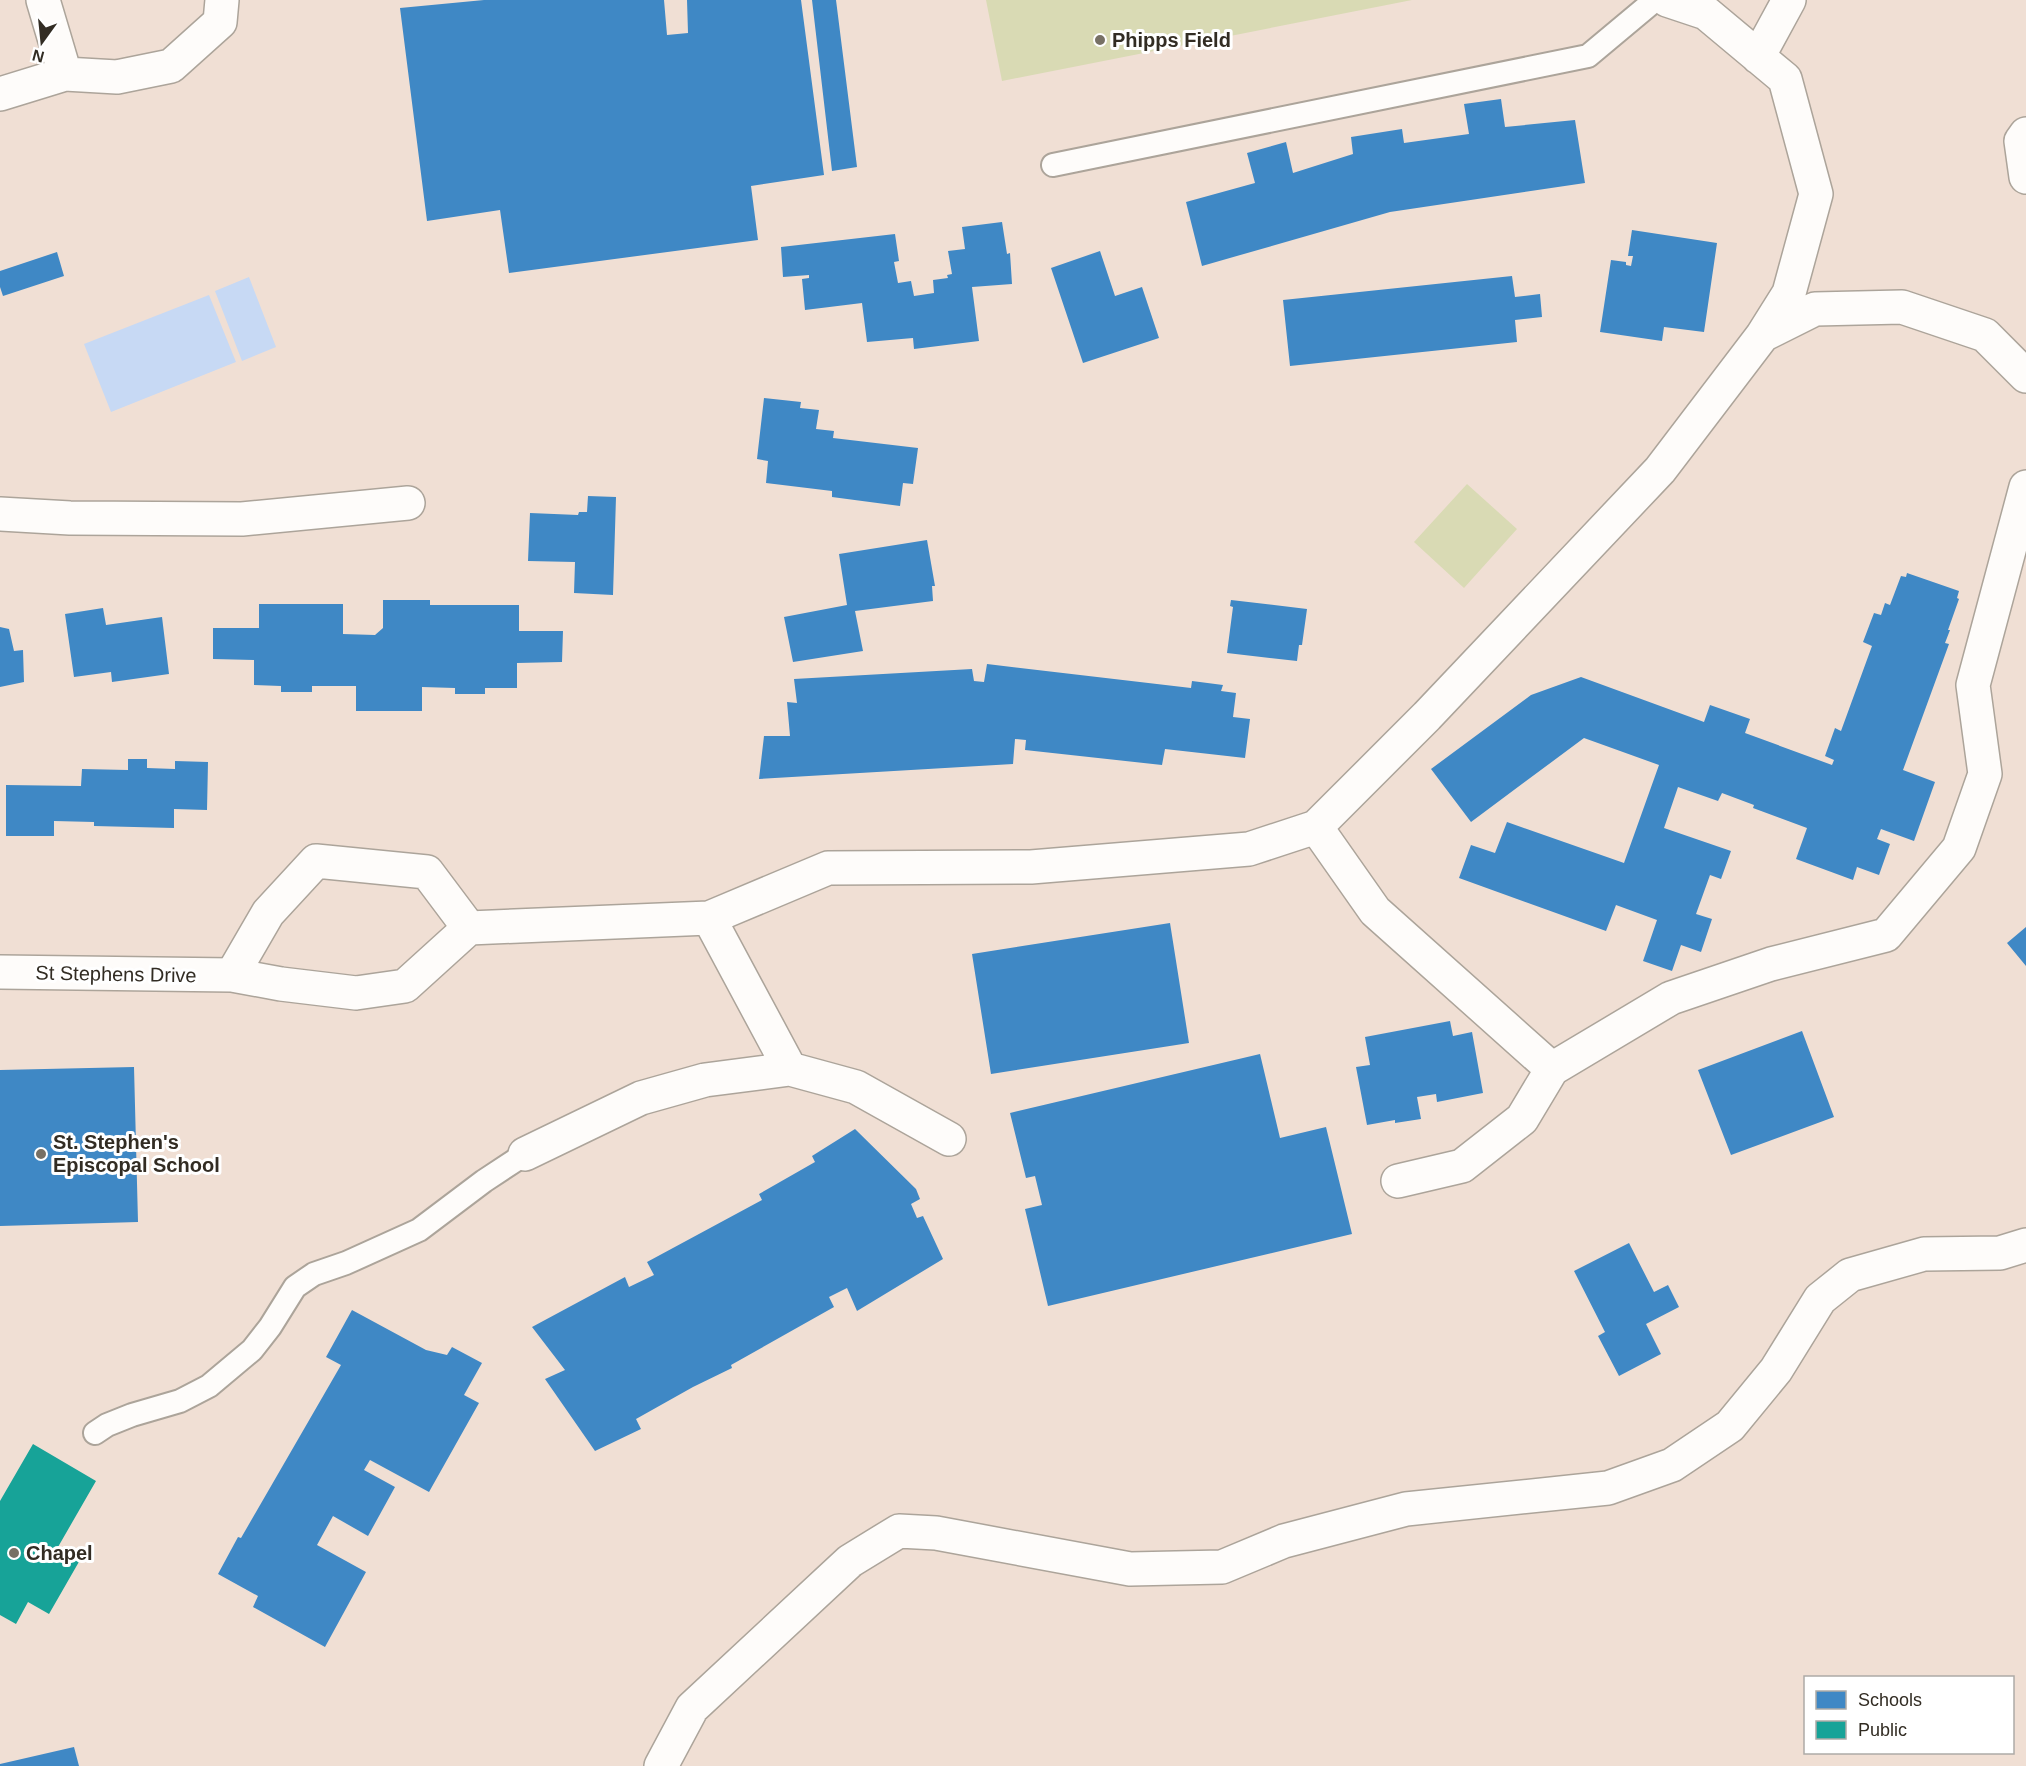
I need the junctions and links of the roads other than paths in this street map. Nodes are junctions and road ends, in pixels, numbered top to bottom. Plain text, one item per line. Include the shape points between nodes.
1 (43, 0) edge
2 (222, 0) edge
3 (1655, 0) edge
4 (1667, 0) edge
5 (1789, 0) edge
6 (1758, 57) junction
7 (65, 74) junction
8 (0, 94) edge
9 (2026, 134) edge
10 (1053, 165) dead end
11 (2026, 177) edge
12 (1762, 336) junction
13 (2026, 376) edge
14 (2026, 487) edge
15 (408, 503) dead end
16 (0, 514) edge
17 (1316, 827) junction
18 (709, 918) junction
19 (469, 928) junction
20 (0, 972) edge
21 (232, 975) junction
22 (1552, 1069) junction
23 (790, 1070) junction
24 (949, 1139) dead end
25 (525, 1154) joint
26 (1398, 1181) dead end
27 (2026, 1245) edge
28 (95, 1433) dead end
29 (662, 1766) edge

1 - 7 street
2 - 7 street via 220,22 171,66 117,76
3 - 10 lane via 1588,56
4 - 6 street via 1706,13
5 - 6 street
6 - 12 street via 1785,79 1816,194 1789,293
7 - 8 street
9 - 11 street via 2021,141
12 - 13 street via 1815,309 1902,307 1985,335
12 - 17 street via 1660,470
14 - 22 street via 1973,685 1985,774 1959,848 1886,935 1771,964 1671,998
15 - 16 street via 242,519
17 - 18 street via 1249,849 1031,867 828,868
17 - 22 street via 1374,911
18 - 19 street
18 - 23 street
19 - 21 street, St Stephens Drive via 405,986 356,993
19 - 21 street via 427,872 316,861 268,913
20 - 21 street, St Stephens Drive
22 - 26 street via 1522,1119 1462,1166
23 - 24 street via 856,1087
23 - 25 street via 705,1080 641,1098
25 - 28 lane via 419,1230 314,1274 295,1287 252,1350 209,1386
27 - 29 street via 2000,1253 1924,1254 1850,1275 1820,1299 1776,1370 1730,1426 1672,1465 1608,1488 1406,1509 1284,1540 1222,1567 1130,1569 936,1533 900,1531 850,1561 692,1708

